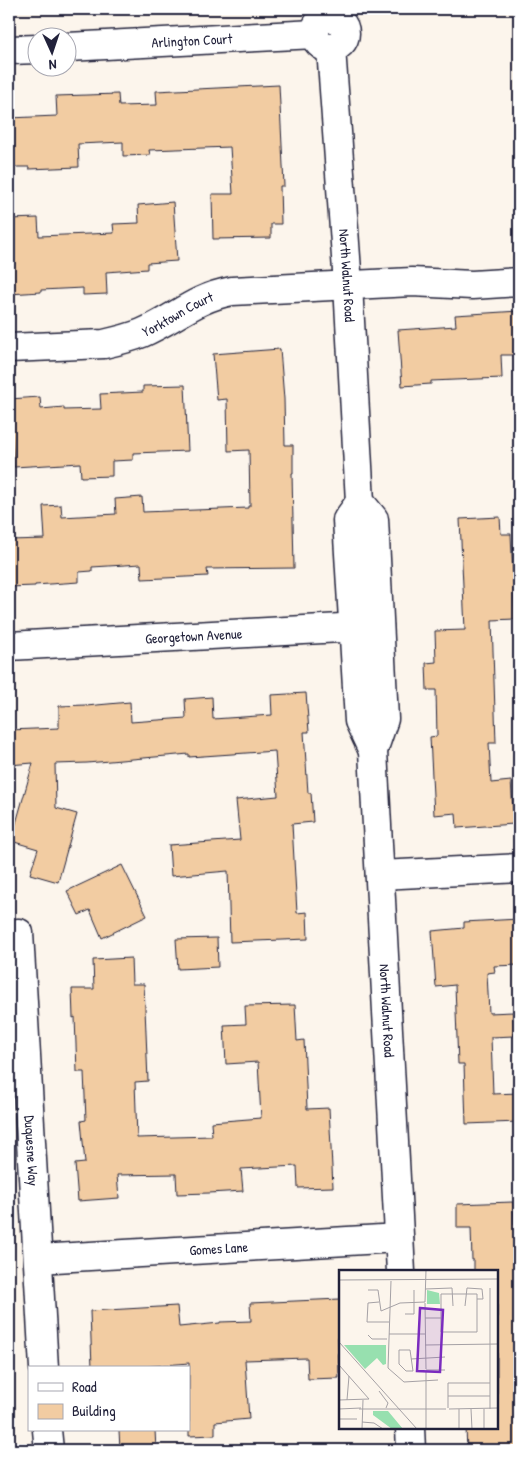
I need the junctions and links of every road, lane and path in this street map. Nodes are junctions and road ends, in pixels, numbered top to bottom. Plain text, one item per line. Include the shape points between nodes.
1 (326, 27) edge
2 (78, 46) edge
3 (28, 49) edge
4 (9, 50) edge
5 (519, 282) edge
6 (348, 285) junction
7 (9, 348) edge
8 (366, 627) junction
9 (9, 646) edge
10 (519, 868) edge
11 (380, 874) junction
12 (14, 934) edge
13 (399, 1238) junction
14 (38, 1258) junction
15 (401, 1270) edge
16 (44, 1366) edge
17 (410, 1429) edge
18 (48, 1432) edge
19 (48, 1450) edge
20 (411, 1450) edge

1 - 2 street, Arlington Court
1 - 6 street, North Walnut Road
3 - 4 street
5 - 6 street, Yorktown Court
6 - 7 street, Yorktown Court via 232,291 207,297 142,333 117,341
6 - 8 street, North Walnut Road via 360,502 374,519
8 - 9 street, Georgetown Avenue
8 - 11 street, North Walnut Road via 384,718 373,751
10 - 11 street
11 - 13 street, North Walnut Road
12 - 14 street, Duquesne Way
13 - 14 street, Gomes Lane
13 - 15 street, North Walnut Road
14 - 16 street, Duquesne Way
17 - 20 street
18 - 19 street

